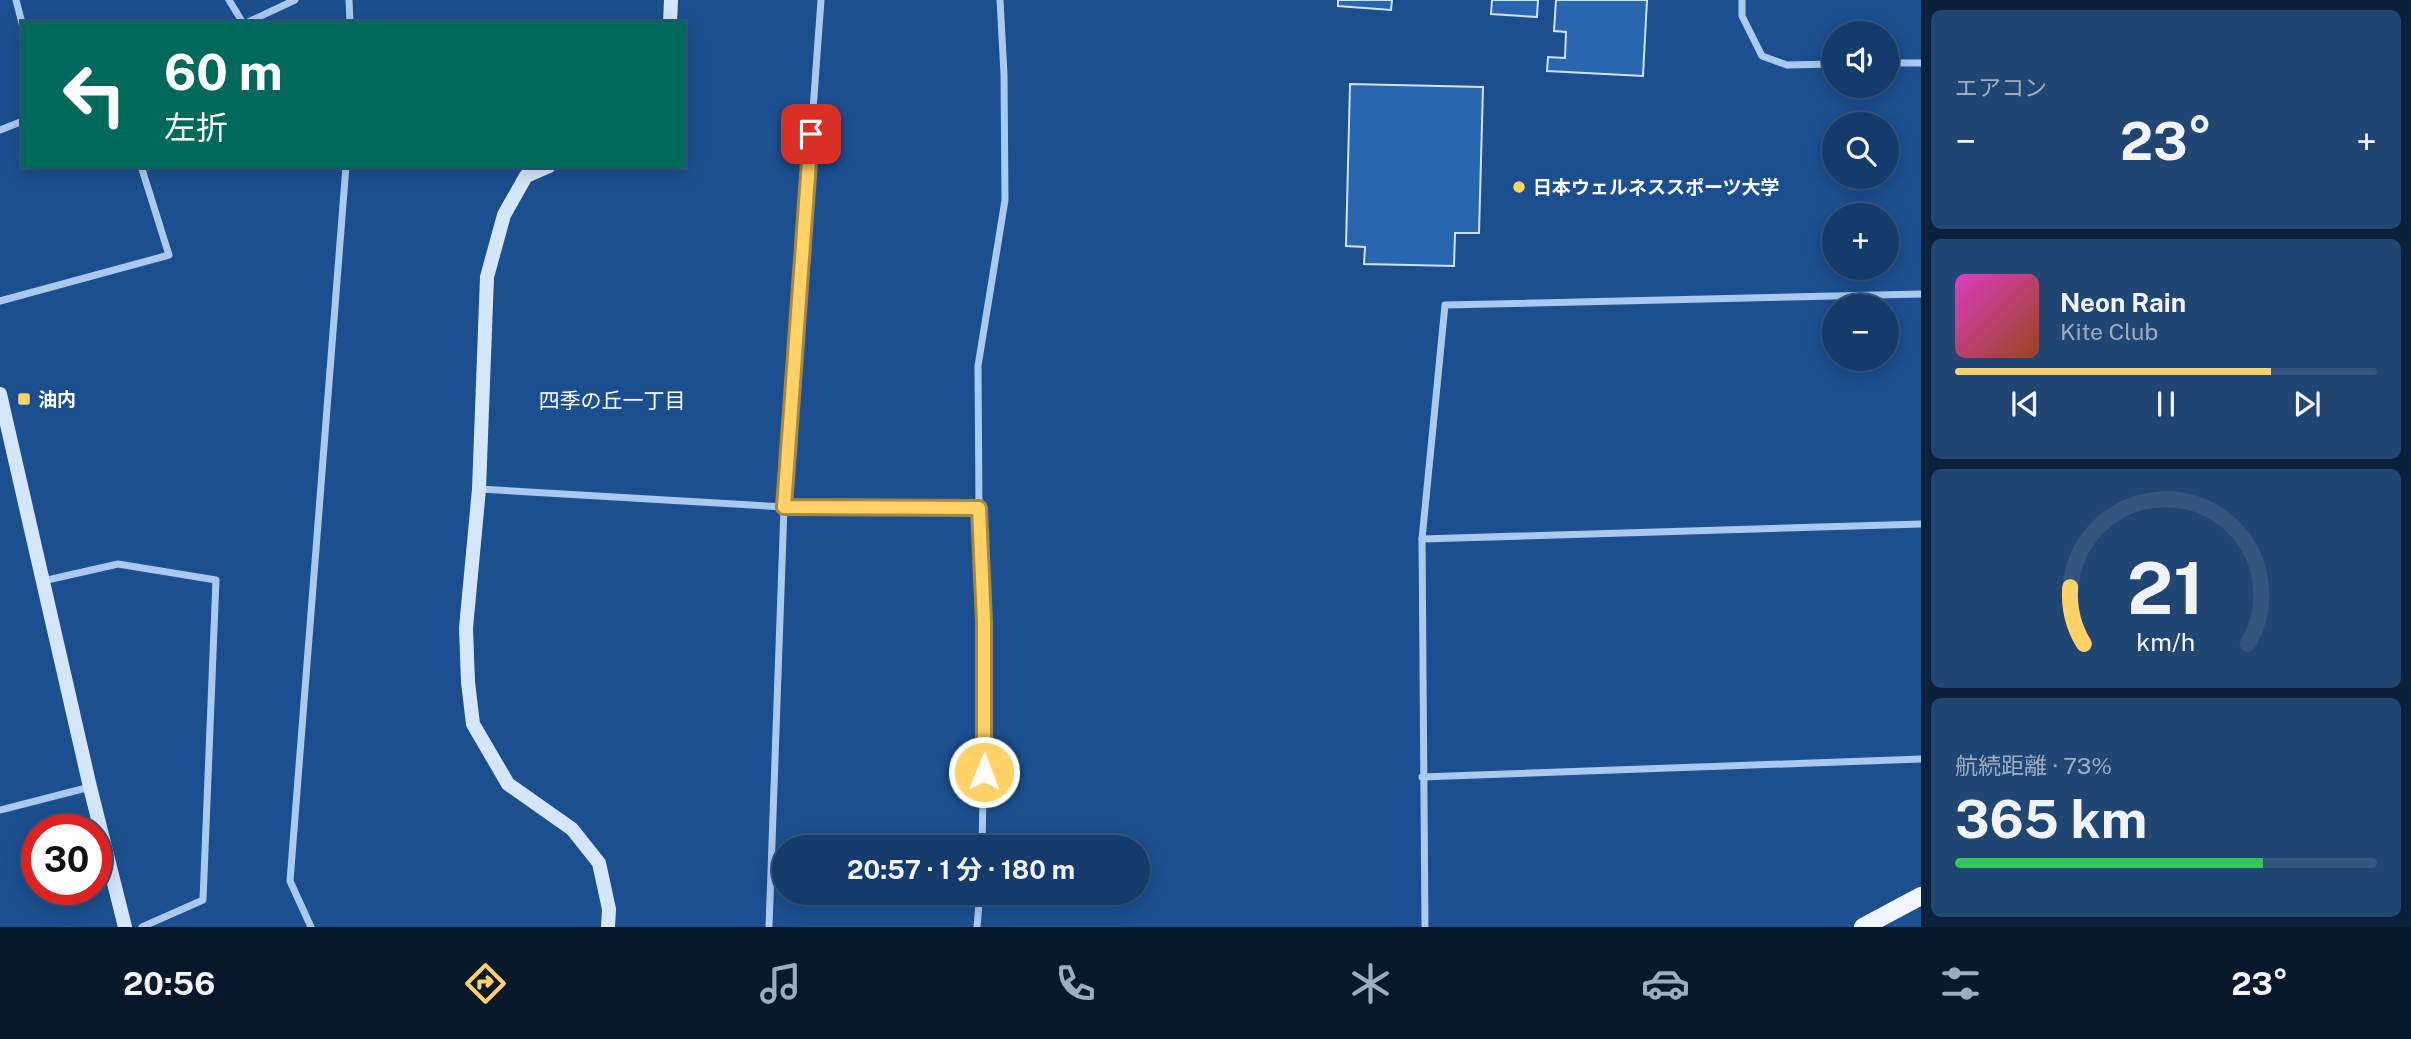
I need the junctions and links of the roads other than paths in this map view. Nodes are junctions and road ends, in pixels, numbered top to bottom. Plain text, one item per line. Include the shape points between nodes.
1 (16, 0) edge
2 (229, 0) edge
3 (295, 0) edge
4 (349, 0) edge
5 (671, 0) edge
6 (821, 0) edge
7 (1000, 0) edge
8 (1742, 0) edge
9 (21, 21) edge
10 (244, 21) edge
11 (249, 21) edge
12 (351, 21) edge
13 (670, 21) edge
14 (1899, 63) edge
15 (1921, 63) edge
16 (1822, 64) edge
17 (21, 122) edge
18 (0, 130) edge
19 (142, 168) edge
20 (346, 168) edge
21 (544, 168) edge
22 (1921, 294) edge
23 (0, 301) edge
24 (0, 394) edge
25 (480, 489) junction
26 (784, 507) junction
27 (979, 508) junction
28 (1921, 524) edge
29 (1423, 539) junction
30 (43, 581) junction
31 (1921, 759) edge
32 (1422, 777) junction
33 (90, 787) junction
34 (0, 810) edge
35 (982, 835) edge
36 (1921, 896) edge
37 (979, 905) edge
38 (125, 927) edge
39 (142, 927) edge
40 (311, 927) edge
41 (608, 927) edge
42 (769, 927) edge
43 (977, 927) edge
44 (1425, 927) edge
45 (1863, 927) edge

1 - 9 street
2 - 10 street
3 - 11 street
4 - 12 street
5 - 13 street
6 - 26 street
7 - 27 street via 1005,200 978,366
8 - 16 street via 1742,16 1762,56 1787,65
14 - 15 street
17 - 18 street
19 - 23 street via 169,255
20 - 40 street via 290,881
21 - 25 street via 526,176 504,215 487,277
22 - 29 street via 1445,305
24 - 30 street
25 - 26 street
25 - 41 street via 466,628 473,724 508,784 572,829 599,863
26 - 27 street
26 - 42 street
27 - 35 street via 985,696
28 - 29 street
29 - 32 street
30 - 33 street
30 - 39 street via 118,564 216,580 203,900
31 - 32 street
32 - 44 street
33 - 34 street
33 - 38 street
36 - 45 main road
37 - 43 street

